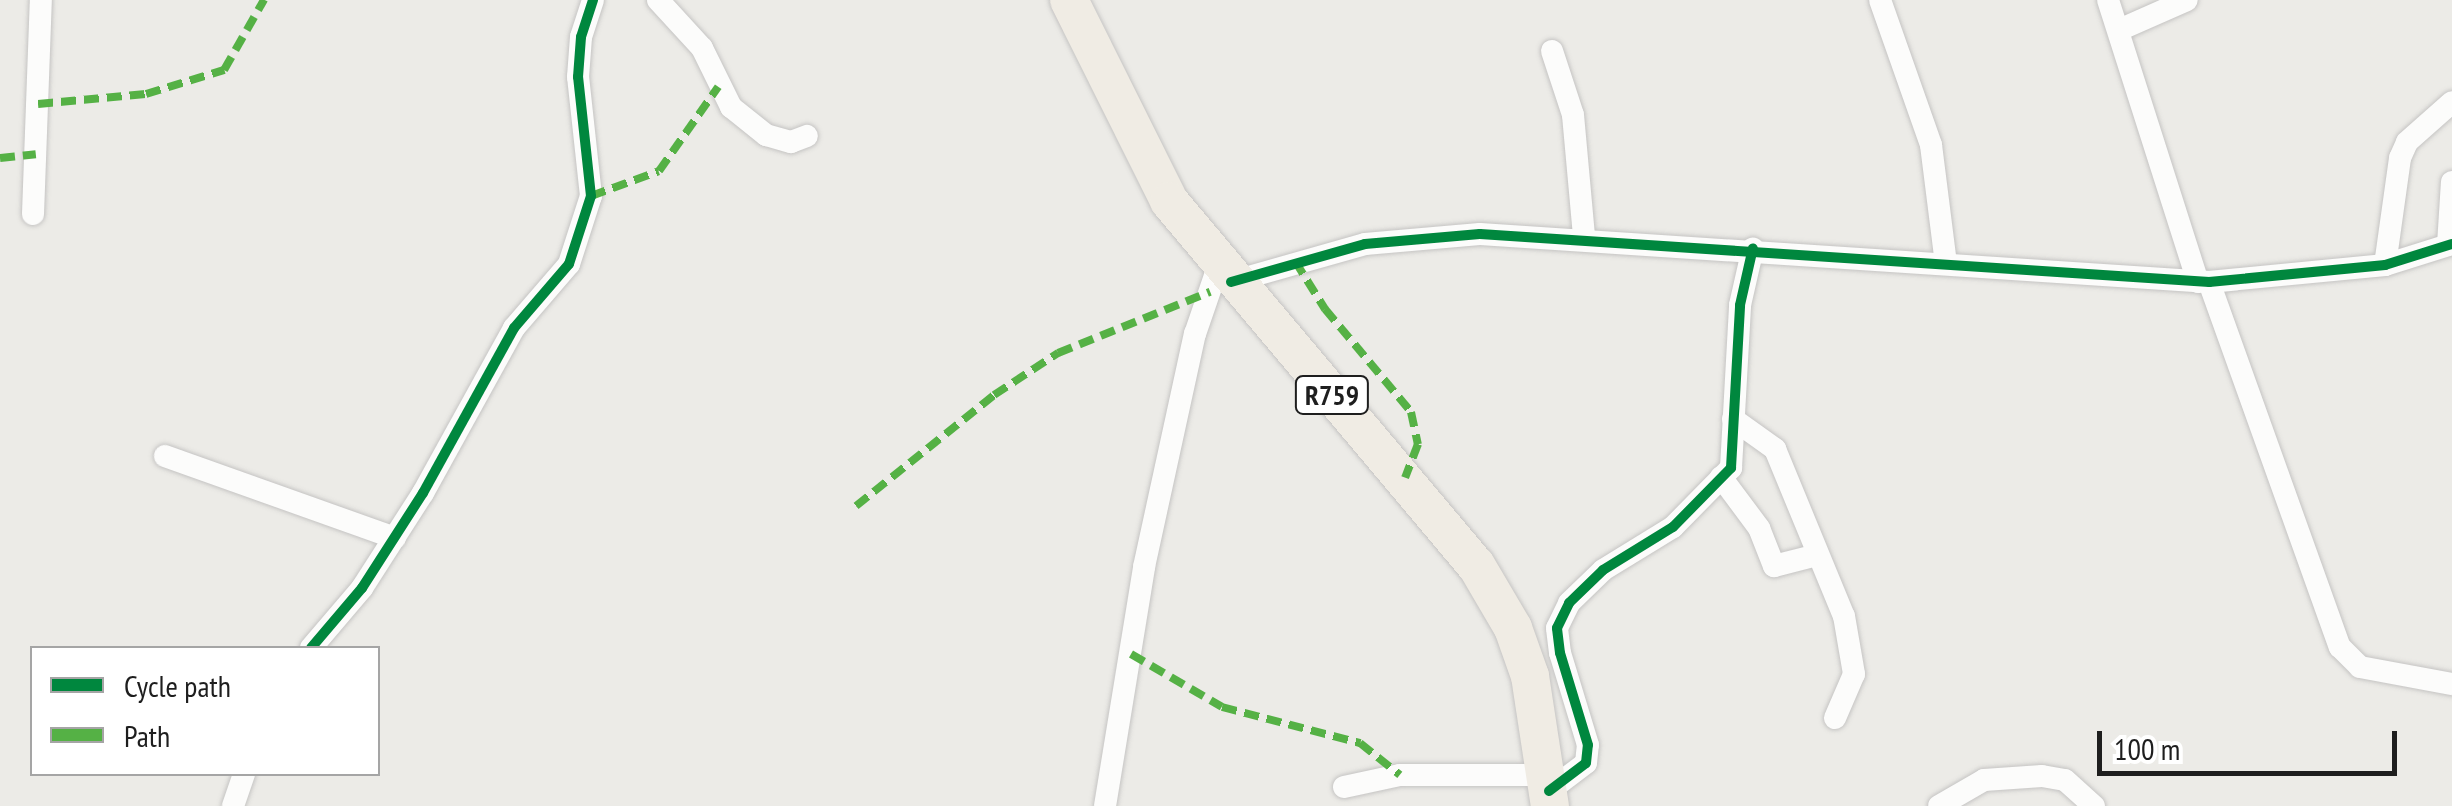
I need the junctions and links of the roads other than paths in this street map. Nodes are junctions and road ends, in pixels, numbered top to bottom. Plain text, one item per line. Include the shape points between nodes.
1 (42, 0) edge
2 (593, 0) edge
3 (658, 0) edge
4 (1069, 0) edge
5 (1880, 0) edge
6 (2108, 0) edge
7 (2186, 0) edge
8 (2119, 30) junction
9 (1552, 51) dead end
10 (2452, 102) edge
11 (807, 136) dead end
12 (2452, 182) edge
13 (34, 214) dead end
14 (1584, 238) junction
15 (2450, 245) edge
16 (1753, 248) junction
17 (1946, 262) junction
18 (2385, 265) junction
19 (1224, 275) junction
20 (2203, 282) junction
21 (1733, 419) junction
22 (165, 456) dead end
23 (1720, 477) junction
24 (395, 538) junction
25 (1817, 555) junction
26 (313, 646) edge
27 (2452, 684) edge
28 (1835, 718) dead end
29 (243, 776) edge
30 (1344, 787) dead end
31 (1548, 791) edge
32 (233, 806) edge
33 (1104, 806) edge
34 (1939, 806) edge
35 (2094, 806) edge

1 - 13 street
2 - 24 street via 578,76 591,196 583,230 569,264 514,328
3 - 11 street via 702,48 731,108 766,135 792,142
4 - 19 main road, R759 via 1127,127 1169,201
5 - 17 street via 1931,145
6 - 8 street
7 - 8 street
8 - 20 street
9 - 14 street via 1572,115
10 - 18 street via 2408,142 2400,158
12 - 15 street
14 - 16 street
14 - 19 street via 1480,234 1365,244
15 - 18 street
16 - 17 street
16 - 21 street via 1740,305
17 - 20 street
18 - 20 street
19 - 31 main road, R759 via 1476,564 1513,628 1530,676
19 - 33 street via 1195,334 1144,567
20 - 27 street via 2340,647 2360,667
21 - 23 street via 1734,456
21 - 25 street via 1775,449
22 - 24 street
23 - 25 street via 1759,528 1774,566
23 - 31 street via 1673,528 1603,570 1570,603 1557,628 1588,745 1586,763
24 - 26 street
25 - 28 street via 1854,646 1854,674
29 - 32 street
30 - 31 street via 1400,775
34 - 35 street via 1984,780 2018,776 2065,780

